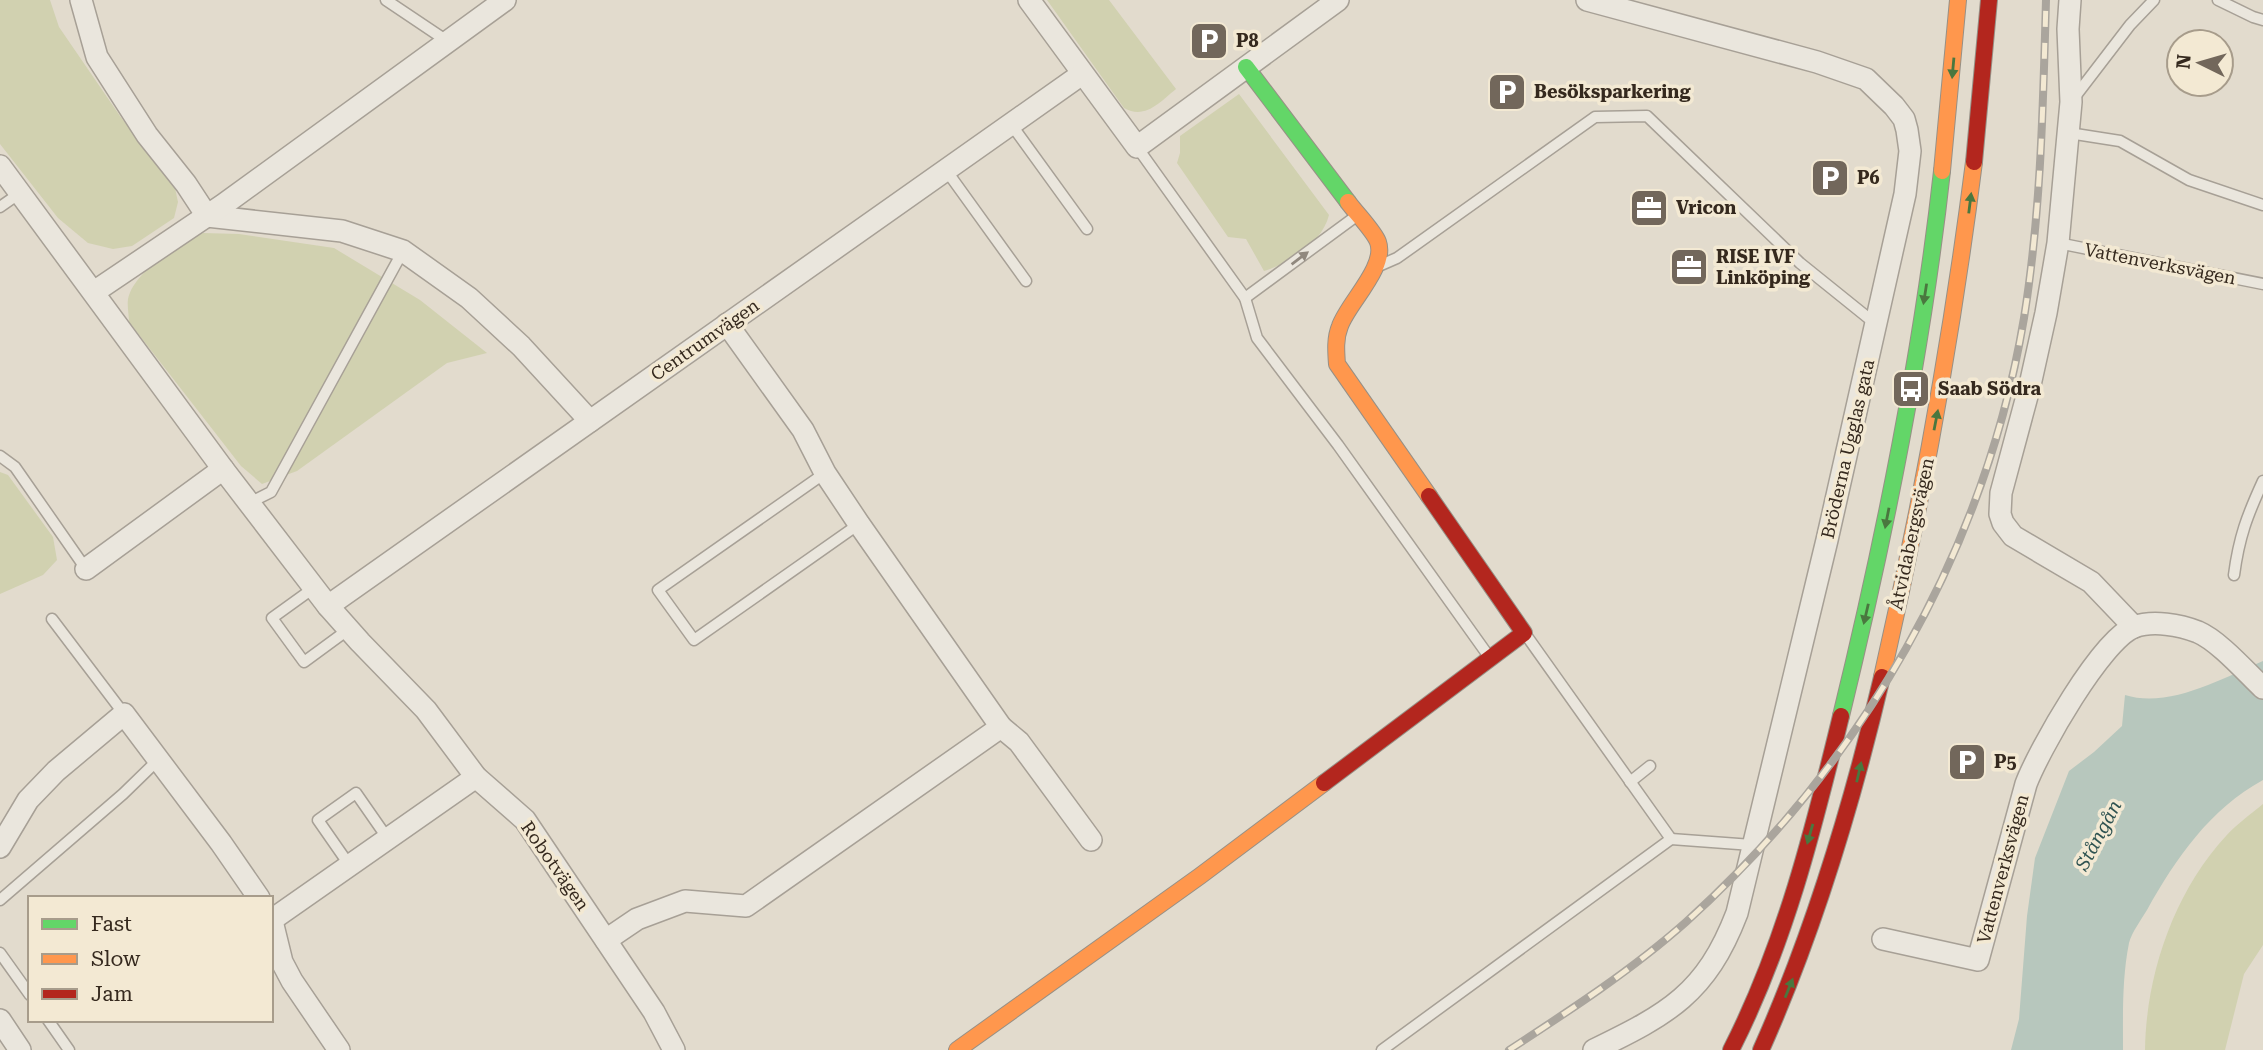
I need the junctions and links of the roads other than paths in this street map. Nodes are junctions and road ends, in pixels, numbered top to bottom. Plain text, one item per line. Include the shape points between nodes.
1 (81, 0) edge
2 (386, 0) edge
3 (505, 0) edge
4 (1029, 0) edge
5 (1338, 0) edge
6 (1587, 0) edge
7 (1958, 0) edge
8 (1989, 0) edge
9 (2070, 0) edge
10 (2154, 0) edge
11 (2218, 0) edge
12 (2263, 20) edge
13 (447, 41) junction
14 (1246, 67) junction
15 (1082, 74) junction
16 (2071, 102) junction
17 (1011, 124) junction
18 (2068, 133) junction
19 (1137, 147) junction
20 (0, 166) edge
21 (946, 170) junction
22 (20, 192) junction
23 (2263, 205) edge
24 (0, 207) edge
25 (1357, 215) junction
26 (207, 216) junction
27 (1087, 229) dead end
28 (2058, 243) junction
29 (403, 251) junction
30 (1376, 266) junction
31 (1026, 281) dead end
32 (2263, 284) edge
33 (94, 292) junction
34 (1245, 298) junction
35 (727, 324) junction
36 (1877, 325) junction
37 (590, 421) junction
38 (0, 456) edge
39 (223, 469) junction
40 (825, 473) junction
41 (2263, 481) edge
42 (249, 503) junction
43 (859, 524) junction
44 (86, 569) joint
45 (2234, 575) dead end
46 (314, 587) junction
47 (328, 606) junction
48 (52, 619) dead end
49 (2134, 627) junction
50 (349, 629) junction
51 (1524, 633) junction
52 (1491, 659) junction
53 (2263, 688) edge
54 (124, 714) junction
55 (1001, 727) junction
56 (159, 759) junction
57 (1650, 766) dead end
58 (476, 777) junction
59 (1630, 782) junction
60 (388, 839) junction
61 (1671, 839) junction
62 (1091, 841) dead end
63 (1752, 845) junction
64 (0, 847) edge
65 (350, 866) junction
66 (258, 896) edge
67 (0, 900) edge
68 (273, 917) edge
69 (273, 922) edge
70 (1883, 939) dead end
71 (606, 940) junction
72 (0, 953) edge
73 (28, 992) edge
74 (0, 1020) edge
75 (49, 1022) edge
76 (20, 1050) edge
77 (69, 1050) edge
78 (339, 1050) edge
79 (674, 1050) edge
80 (957, 1050) edge
81 (1382, 1050) edge
82 (1594, 1050) edge
83 (1731, 1050) edge
84 (1761, 1050) edge

1 - 26 street via 97,57
2 - 13 lane
3 - 13 street
4 - 15 street
5 - 14 street
6 - 36 street, Bröderna Ugglas gata via 1845,71 1866,79 1894,106 1907,130 1909,172
7 -> 83 main road, Åtvidabergsvägen via 1938,208 1881,547 1794,891 1763,980
84 -> 8 main road, Åtvidabergsvägen via 1833,868 1908,559 1964,243
9 - 16 street
10 - 16 lane
11 - 12 lane
13 - 26 street
14 - 19 street
14 - 25 main road
15 - 17 street, Centrumvägen
15 - 19 street
16 - 18 street
17 - 21 street, Centrumvägen
17 - 27 lane
18 - 23 lane via 2120,141 2189,180
18 - 28 street
19 - 34 lane
20 - 22 street, Robotvägen
21 - 31 lane
21 - 35 street, Centrumvägen
22 - 24 lane
22 - 33 street, Robotvägen
25 - 30 main road via 1378,242
34 -> 25 lane
26 - 29 street via 342,231
26 - 33 street
28 - 32 lane, Vattenverksvägen
28 - 49 street via 2000,514 2013,536 2091,582
29 - 37 street via 469,298
29 - 42 lane via 271,492
30 - 36 lane via 1397,258 1595,117 1647,116 1800,263
30 - 51 main road via 1339,323 1333,348 1337,364
33 - 39 street, Robotvägen
34 - 52 lane via 1257,338
35 - 37 street, Centrumvägen
35 - 40 street via 803,430
36 - 63 street, Bröderna Ugglas gata
37 - 47 street, Centrumvägen
38 - 44 lane via 15,467
39 - 42 street, Robotvägen
39 - 44 street
40 - 43 street
40 - 43 lane via 658,590 694,640
41 - 45 lane via 2238,541
42 - 46 street, Robotvägen
43 - 55 street
46 - 47 street, Robotvägen
46 - 50 lane via 272,618 304,662
47 - 50 street, Robotvägen
48 - 54 lane
49 - 53 street via 2176,625 2201,633
49 - 70 street, Vattenverksvägen via 2112,642 2050,732 2034,764 1978,960
50 - 58 street, Robotvägen via 426,710
51 - 52 main road
51 - 59 lane
52 - 80 main road
54 - 56 street
54 - 64 street via 28,800
55 - 62 street via 1019,742
55 - 71 street via 746,906 685,901 637,919
56 - 66 street
56 - 67 lane
57 - 59 lane
58 - 60 street
58 - 71 street, Robotvägen via 525,820
59 - 61 lane
60 - 65 street
60 - 65 lane via 356,793 318,820
61 - 63 lane
61 - 81 lane
63 - 82 street, Bröderna Ugglas gata via 1737,913 1709,969 1664,1013
65 - 68 street
69 - 78 street via 282,962
71 - 79 street, Robotvägen
72 - 73 lane
74 - 76 street
75 - 77 lane

